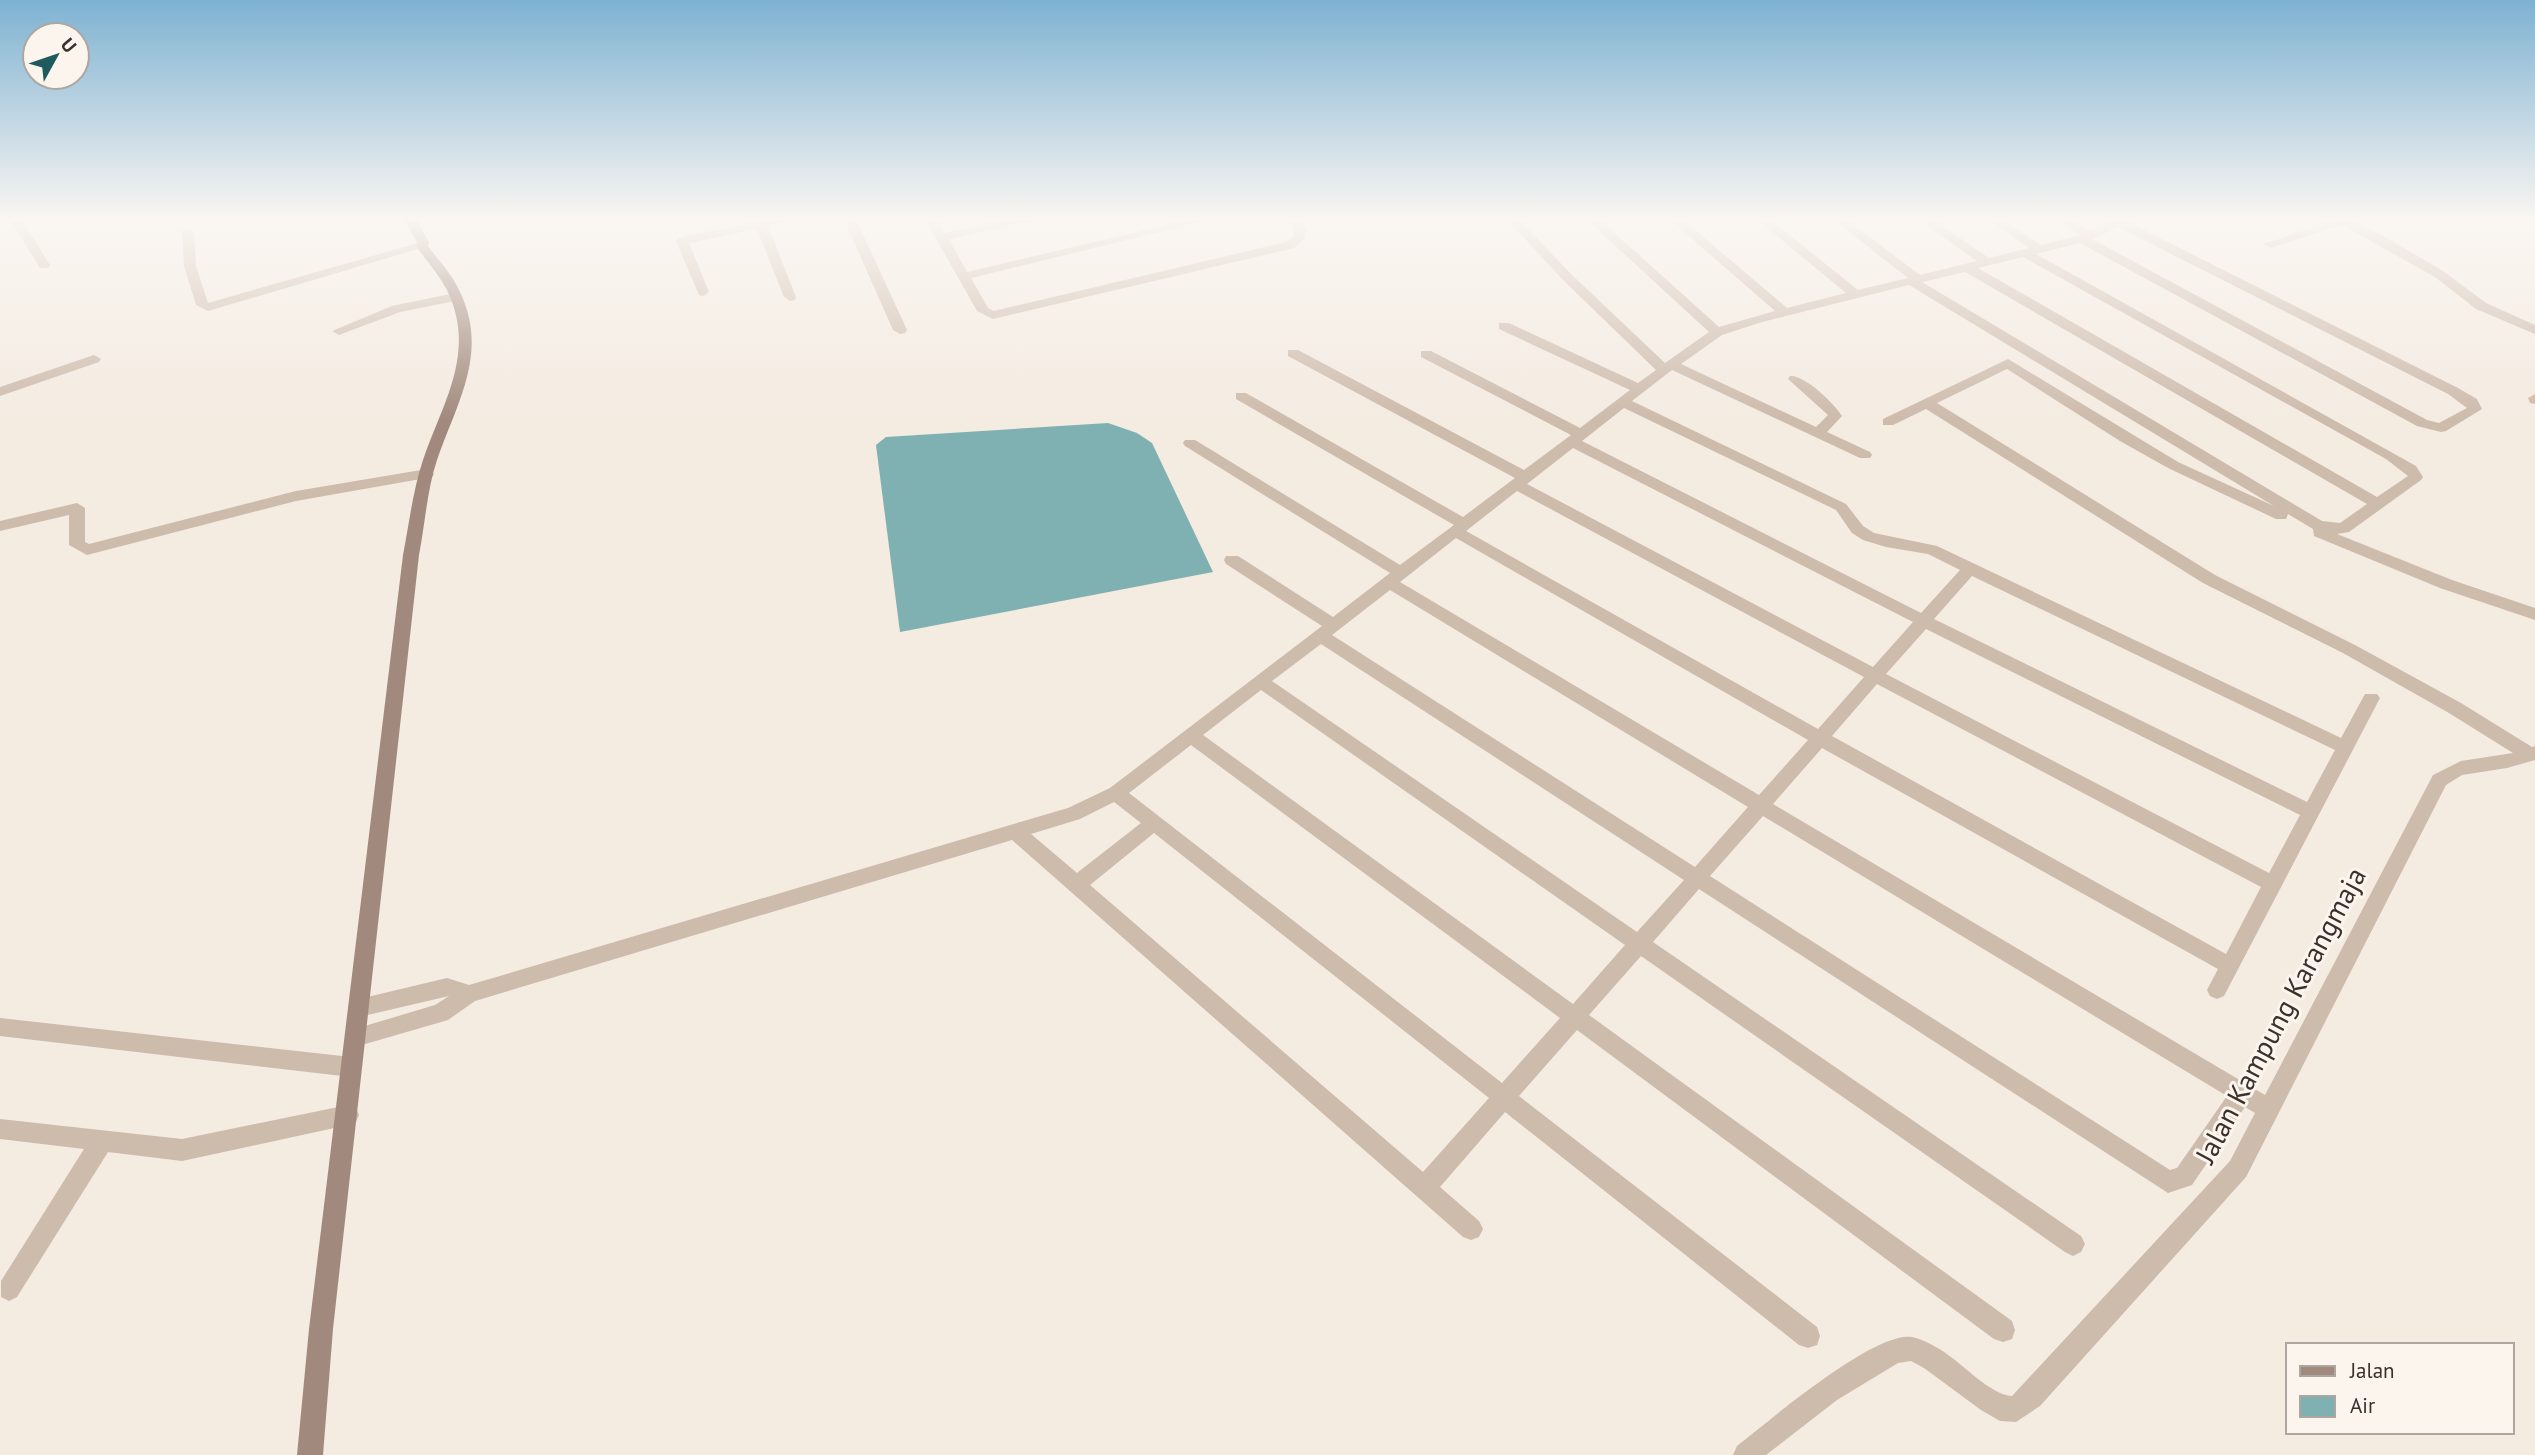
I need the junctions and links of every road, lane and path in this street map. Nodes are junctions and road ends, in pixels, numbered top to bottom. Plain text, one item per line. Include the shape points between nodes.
1 (194, 285) edge
2 (286, 285) edge
3 (449, 285) edge
4 (700, 285) edge
5 (786, 285) edge
6 (880, 285) edge
7 (969, 285) edge
8 (1122, 285) edge
9 (1576, 285) edge
10 (1665, 285) edge
11 (1752, 285) edge
12 (1844, 285) edge
13 (1895, 285) edge
14 (1922, 285) edge
15 (1997, 285) edge
16 (2090, 285) edge
17 (2171, 285) edge
18 (2244, 285) edge
19 (2453, 285) edge
20 (703, 292) dead end
21 (1856, 295) junction
22 (790, 296) dead end
23 (455, 297) junction
24 (1784, 312) junction
25 (1504, 326) dead end
26 (900, 330) dead end
27 (2535, 330) edge
28 (339, 331) dead end
29 (1717, 332) junction
30 (1293, 353) dead end
31 (1426, 354) dead end
32 (94, 359) dead end
33 (1668, 368) junction
34 (1796, 379) dead end
35 (1639, 389) junction
36 (0, 392) edge
37 (1241, 396) dead end
38 (1622, 402) junction
39 (1927, 403) junction
40 (1888, 422) dead end
41 (1818, 433) junction
42 (1576, 437) junction
43 (1190, 443) dead end
44 (1865, 455) dead end
45 (427, 474) junction
46 (1521, 480) junction
47 (2378, 504) junction
48 (0, 526) edge
49 (1460, 527) junction
50 (1232, 560) dead end
51 (1969, 569) junction
52 (1395, 578) junction
53 (2535, 614) edge
54 (1922, 620) junction
55 (1327, 630) junction
56 (1874, 676) junction
57 (1261, 682) junction
58 (2371, 698) dead end
59 (1190, 735) junction
60 (1819, 738) junction
61 (2345, 747) junction
62 (2532, 753) edge
63 (1116, 793) junction
64 (1762, 806) junction
65 (2311, 812) junction
66 (1154, 823) junction
67 (1015, 831) junction
68 (1698, 879) junction
69 (2273, 884) junction
70 (1076, 885) junction
71 (1640, 944) junction
72 (2230, 965) junction
73 (2217, 990) dead end
74 (469, 994) junction
75 (359, 1008) junction
76 (1576, 1017) junction
77 (0, 1027) edge
78 (355, 1038) junction
79 (351, 1067) junction
80 (2241, 1094) junction
81 (1504, 1098) junction
82 (2268, 1109) junction
83 (348, 1115) junction
84 (0, 1129) edge
85 (102, 1141) junction
86 (1424, 1188) junction
87 (1471, 1229) dead end
88 (2073, 1244) dead end
89 (9, 1289) dead end
90 (2003, 1330) dead end
91 (1808, 1336) dead end
92 (310, 1455) edge
93 (1746, 1455) edge

1 - 2 street via 208,307
3 - 23 street
4 - 20 street
5 - 22 street
6 - 26 street
7 - 8 street via 987,314
9 - 33 street
10 - 29 street
11 - 24 street
12 - 21 street
13 - 21 street
14 - 47 street via 2317,524 2344,528
15 - 47 street
16 - 47 street via 2411,469 2416,477
17 - 18 street via 2422,423 2441,428 2475,409 2472,402 2453,391
19 - 27 street via 2481,306
21 - 24 street
23 - 28 street via 397,309
23 - 45 street via 465,328 466,357
24 - 29 street
25 - 35 street
29 - 33 street
30 - 46 street
31 - 42 street
32 - 36 street
33 - 35 street
33 - 41 street
34 - 41 street via 1835,416
35 - 38 street
37 - 49 street
38 - 42 street
38 - 51 street via 1841,507 1850,523 1873,538 1932,550
39 - 40 street
39 - 53 street via 2008,363 2173,464 2389,562
39 - 62 street via 2209,579 2349,649
41 - 44 street
42 - 46 street
42 - 54 street
43 - 52 street
45 - 48 street via 296,496 87,550 77,545 77,508
45 - 75 street via 411,555
46 - 49 street
46 - 56 street
49 - 52 street
49 - 60 street
50 - 55 street
51 - 54 street
51 - 61 street
52 - 55 street
52 - 64 street
54 - 56 street
54 - 65 street
55 - 57 street
55 - 68 street
56 - 60 street
56 - 69 street
57 - 59 street
57 - 71 street
58 - 61 street
59 - 63 street
59 - 76 street
60 - 64 street
60 - 72 street
61 - 65 street
62 - 82 street, Jalan Kampung Karangmaja via 2452,771 2433,788
63 - 66 street
63 - 67 street via 1073,814
64 - 68 street
64 - 80 street
65 - 69 street
66 - 70 street
66 - 81 street
67 - 70 street
67 - 74 street
68 - 71 street
68 - 80 street via 2168,1182 2184,1177
69 - 72 street
70 - 86 street
71 - 76 street
71 - 88 street
72 - 73 street
74 - 75 street via 447,987
74 - 78 street via 441,1013
75 - 78 street
76 - 81 street
76 - 90 street
77 - 79 street
78 - 79 street
79 - 83 street
80 - 82 street
81 - 86 street
81 - 91 street
82 - 93 street, Jalan Kampung Karangmaja via 2225,1185 2021,1406 2000,1408 1922,1353 1902,1348 1863,1368
83 - 85 street via 182,1150
83 - 92 street
84 - 85 street
85 - 89 street
86 - 87 street

